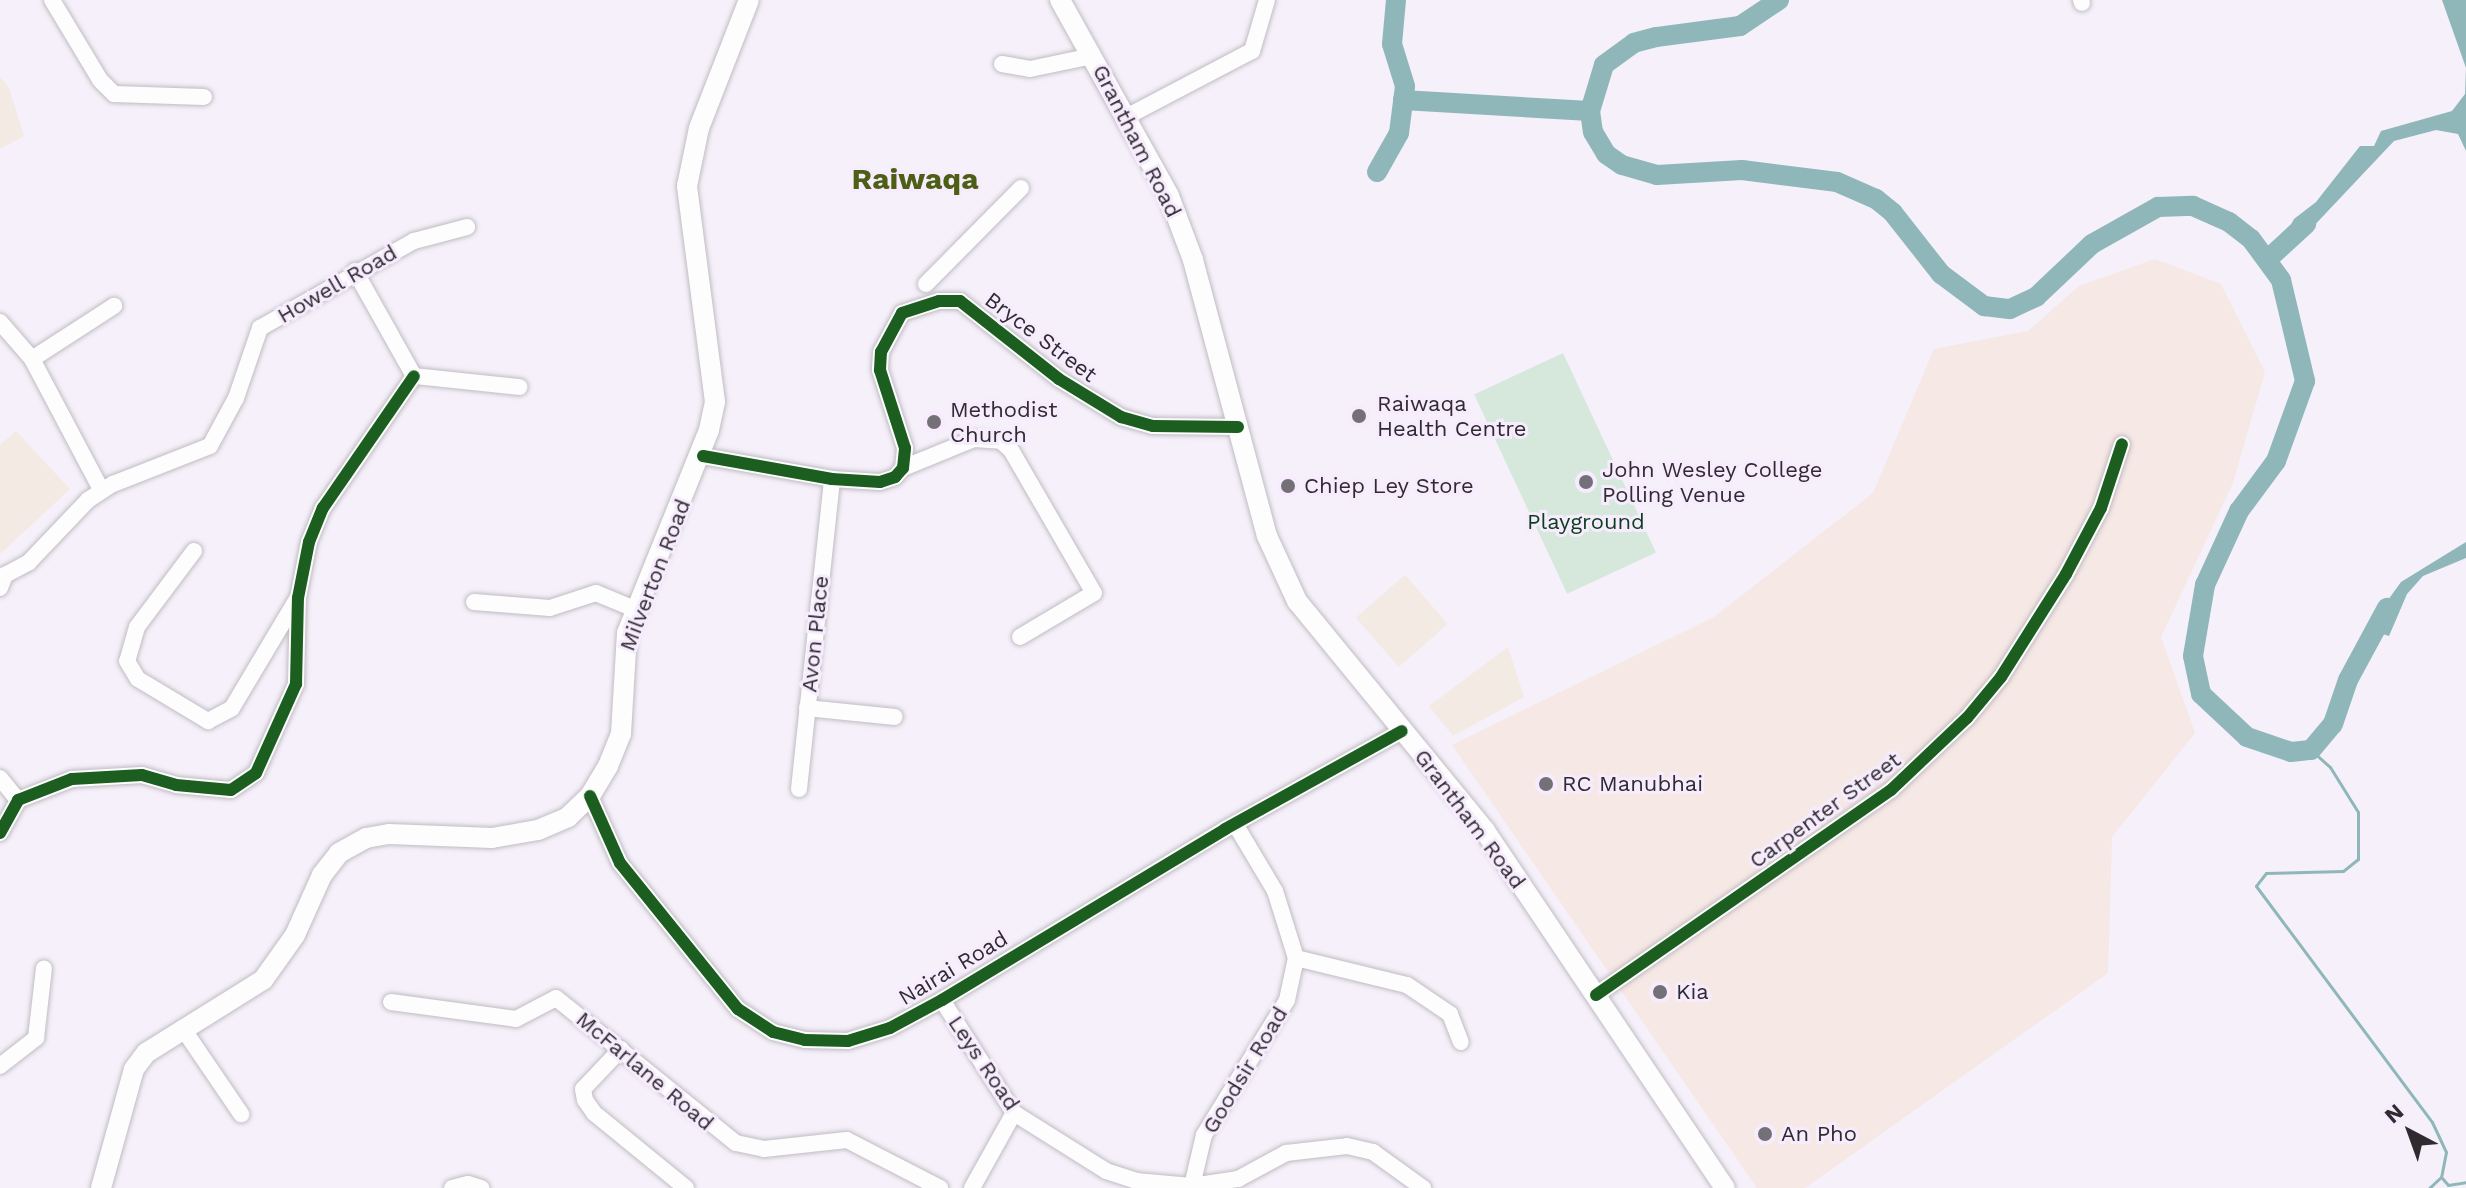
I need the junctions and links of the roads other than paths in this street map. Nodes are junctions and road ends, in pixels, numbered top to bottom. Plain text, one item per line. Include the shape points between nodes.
1 (52, 0) edge
2 (749, 0) edge
3 (1060, 0) edge
4 (1267, 0) edge
5 (1092, 56) junction
6 (1002, 64) dead end
7 (204, 97) dead end
8 (1128, 116) junction
9 (1021, 188) dead end
10 (467, 227) dead end
11 (355, 271) junction
12 (926, 284) dead end
13 (114, 306) dead end
14 (0, 322) edge
15 (32, 359) junction
16 (414, 376) junction
17 (519, 387) dead end
18 (1238, 427) junction
19 (2122, 444) dead end
20 (703, 456) junction
21 (903, 468) junction
22 (832, 479) junction
23 (102, 491) junction
24 (194, 551) dead end
25 (0, 588) edge
26 (298, 598) junction
27 (474, 602) dead end
28 (637, 610) junction
29 (1020, 637) dead end
30 (807, 708) junction
31 (895, 717) dead end
32 (1402, 731) junction
33 (0, 778) edge
34 (799, 789) dead end
35 (590, 796) junction
36 (18, 800) junction
37 (1235, 824) junction
38 (0, 833) edge
39 (1296, 958) junction
40 (44, 968) dead end
41 (1596, 995) junction
42 (942, 1000) junction
43 (391, 1002) dead end
44 (184, 1030) junction
45 (1461, 1042) dead end
46 (621, 1049) junction
47 (0, 1066) edge
48 (1014, 1113) junction
49 (241, 1114) dead end
50 (1192, 1186) junction
51 (936, 1187) edge
52 (101, 1188) edge
53 (452, 1188) edge
54 (481, 1188) edge
55 (686, 1188) edge
56 (972, 1188) edge
57 (1423, 1188) edge
58 (1725, 1188) edge

1 - 7 street via 114,94
2 - 20 main road, Milverton Road via 699,128 687,186 715,402
3 - 5 main road, Grantham Road
4 - 8 street via 1252,51
5 - 6 street via 1030,69
5 - 8 main road, Grantham Road
8 - 18 main road, Grantham Road via 1169,196 1193,260
9 - 12 street
10 - 11 street, Howell Road via 414,241
11 - 16 street
11 - 23 street, Howell Road via 260,328 236,398 210,446
13 - 15 street
14 - 15 street
15 - 23 street
16 - 17 street
16 - 26 street via 323,508 309,542
18 - 21 street, Bryce Street via 1153,426 1121,417 1059,379 960,301 939,301 902,313 881,352 880,370 905,448
18 - 32 main road, Grantham Road via 1267,536 1291,591 1313,626
19 - 41 street, Carpenter Street via 2101,508 2066,574 2001,677 1967,718 1891,790
20 - 22 street
20 - 28 main road, Milverton Road
21 - 22 street via 880,482
21 - 29 street via 974,439 1001,441 1011,450 1094,593
22 - 30 street, Avon Place
23 - 25 street, Howell Road via 29,562 5,575
24 - 26 street via 137,627 127,661 138,679 208,721 232,708
26 - 36 street via 296,684 256,773 246,784 231,790 108,773 72,779
27 - 28 street via 550,608 596,593
28 - 35 main road, Milverton Road via 622,659 621,734
30 - 31 street
30 - 34 street, Avon Place
32 - 37 street, Nairai Road
32 - 41 main road, Grantham Road via 1485,831
33 - 36 street
35 - 42 street, Nairai Road via 620,863 662,919 738,1009 773,1032 805,1040 848,1041 890,1028
35 - 44 main road, Milverton Road via 568,817 538,830 492,838 389,834 366,838 339,853 322,875 295,935 263,980
36 - 38 street
37 - 39 street, Goodsir Road via 1275,891
37 - 42 street, Nairai Road
39 - 45 street via 1407,985 1450,1014
39 - 50 street, Goodsir Road via 1287,1000 1204,1135
40 - 47 street via 36,1038
41 - 58 main road, Grantham Road
42 - 48 street, Leys Road
43 - 46 street, McFarlane Road via 516,1019 556,998
44 - 49 street
44 - 52 main road, Milverton Road via 146,1053 134,1069
46 - 51 street, McFarlane Road via 736,1143 764,1149 847,1140
46 - 55 street via 583,1089 585,1100
48 - 50 street, Leys Road via 1106,1171 1136,1181
48 - 56 street
50 - 57 street, Leys Road via 1238,1179 1286,1153 1347,1146 1373,1152
53 - 54 street

